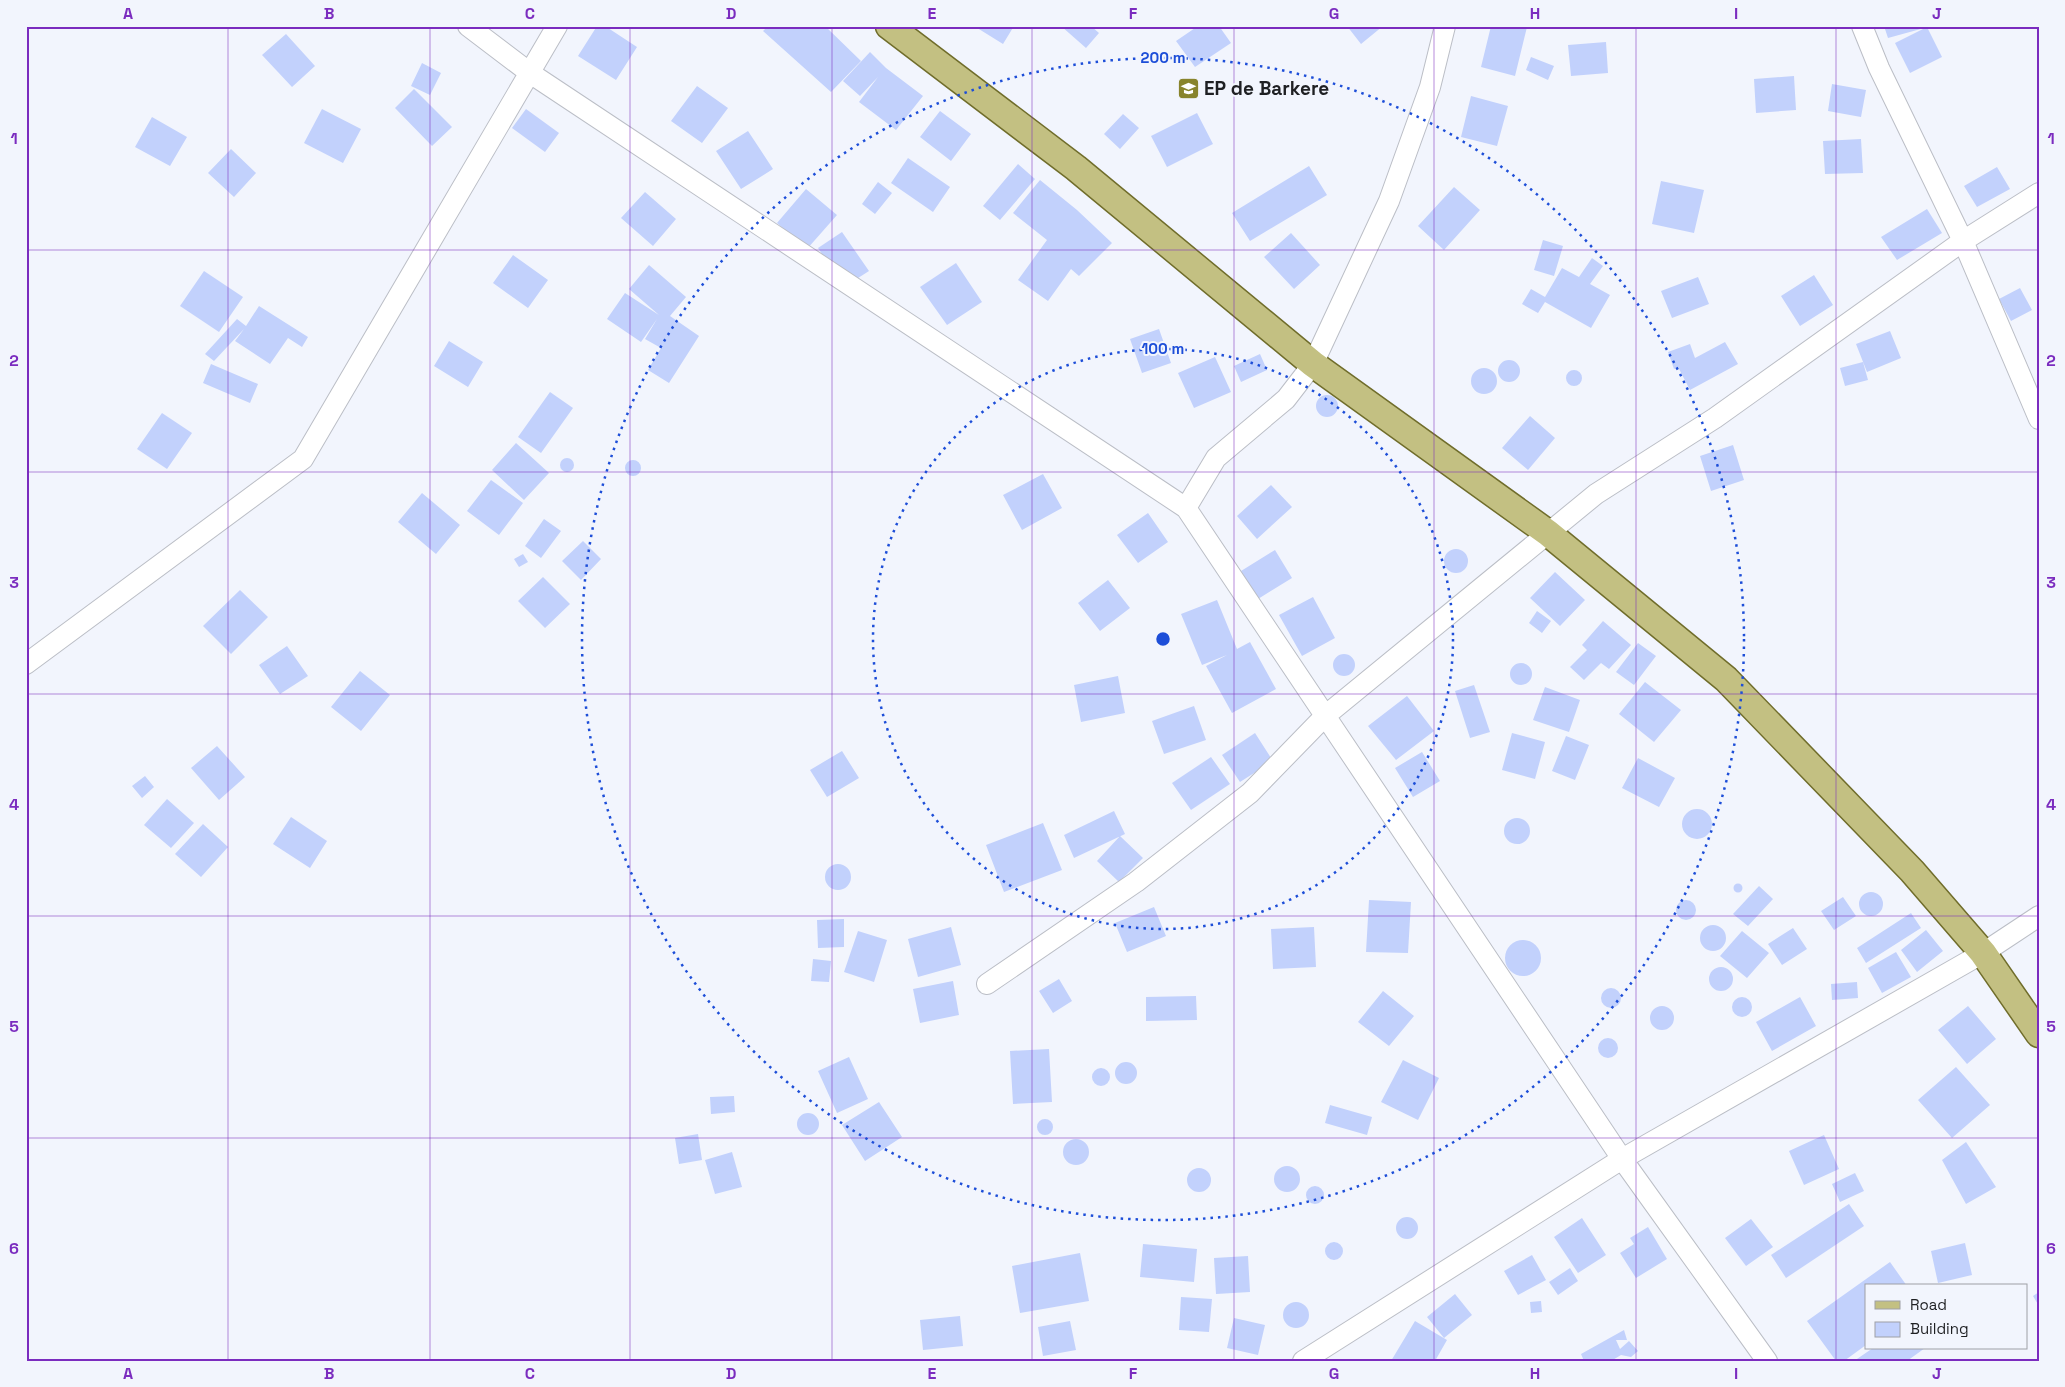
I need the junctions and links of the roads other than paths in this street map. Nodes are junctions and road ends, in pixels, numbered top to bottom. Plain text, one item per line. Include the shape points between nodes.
1 (468, 26) edge
2 (557, 26) edge
3 (889, 26) edge
4 (1445, 26) edge
5 (1862, 26) edge
6 (530, 73) junction
7 (2039, 193) edge
8 (1963, 241) junction
9 (1314, 364) junction
10 (2039, 419) edge
11 (1186, 508) junction
12 (1548, 534) junction
13 (26, 664) edge
14 (1325, 716) junction
15 (2039, 916) edge
16 (1983, 953) junction
17 (987, 984) dead end
18 (2039, 1034) edge
19 (1622, 1159) junction
20 (1303, 1361) edge
21 (1767, 1361) edge

1 - 6 street
2 - 6 street
3 - 9 main road via 1076,168
4 - 9 street via 1430,86 1389,201
5 - 8 street
6 - 11 street
6 - 13 street via 303,459
7 - 8 street
8 - 10 street
8 - 12 street via 1715,418 1596,494
9 - 11 street via 1286,399 1216,458
9 - 12 main road
11 - 14 street
12 - 14 street
12 - 16 main road via 1726,679 1912,871
14 - 17 street via 1250,793 1136,882
14 - 19 street
15 - 16 street
16 - 18 main road
16 - 19 street
19 - 20 street
19 - 21 street

